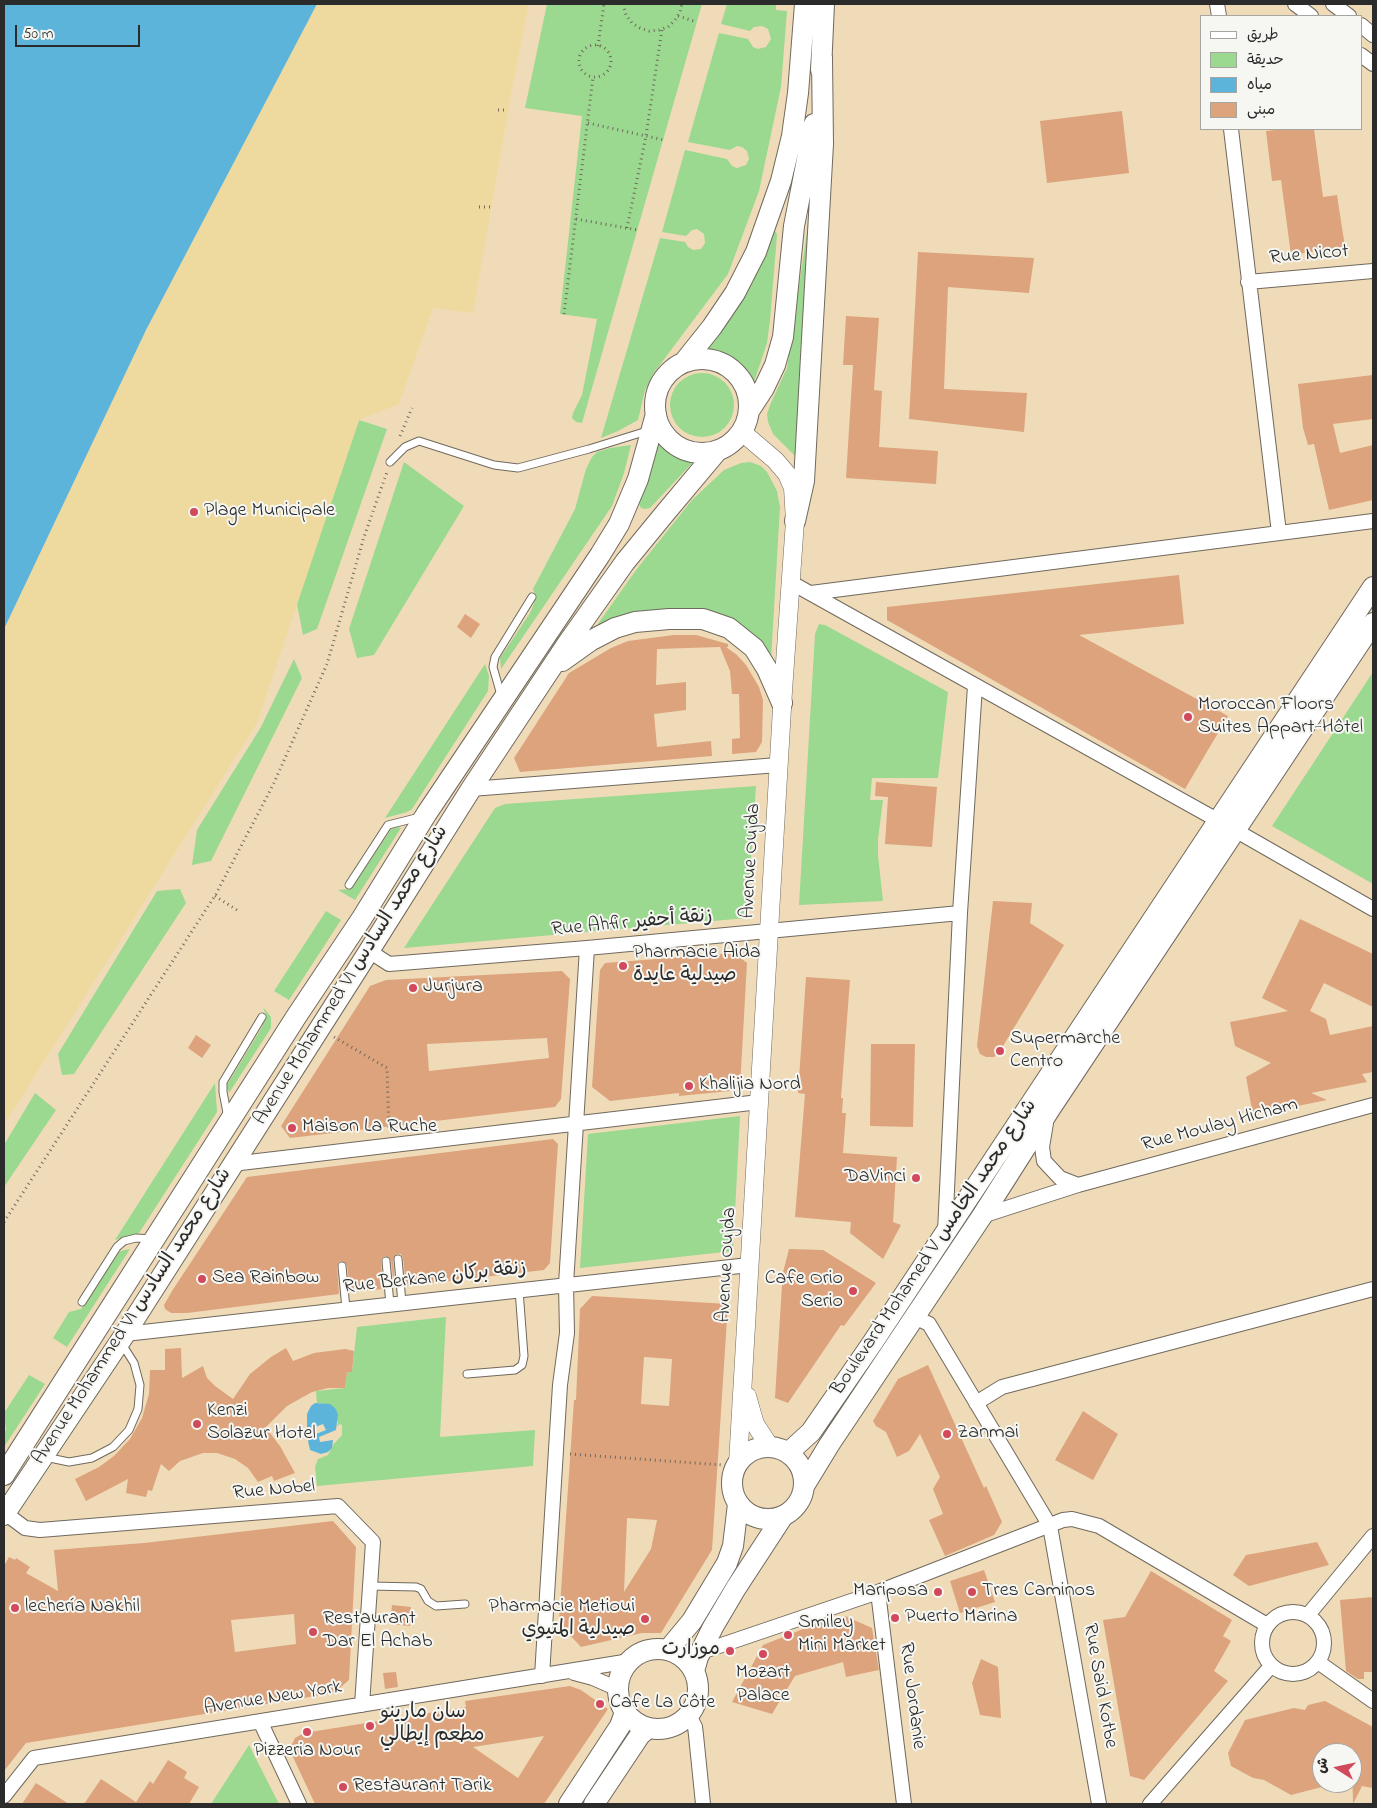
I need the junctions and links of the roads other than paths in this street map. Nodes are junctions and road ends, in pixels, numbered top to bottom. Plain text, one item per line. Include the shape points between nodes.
1 (805, 4) edge
2 (824, 4) edge
3 (1295, 4) edge
4 (1333, 4) edge
5 (1310, 15) edge
6 (1348, 15) edge
7 (1362, 26) edge
8 (1373, 35) edge
9 (1362, 55) edge
10 (822, 57) junction
11 (1373, 64) edge
12 (1231, 130) edge
13 (1373, 271) edge
14 (1248, 282) junction
15 (684, 362) junction
16 (749, 411) junction
17 (653, 422) junction
18 (742, 432) junction
19 (718, 450) junction
20 (390, 462) road end
21 (795, 521) junction
22 (1373, 521) edge
23 (1279, 533) junction
24 (790, 582) junction
25 (1373, 587) edge
26 (811, 593) junction
27 (532, 597) dead end
28 (1373, 623) edge
29 (549, 672) junction
30 (975, 686) junction
31 (503, 701) junction
32 (782, 703) junction
33 (778, 765) junction
34 (471, 789) junction
35 (425, 816) junction
36 (1227, 825) junction
37 (349, 885) dead end
38 (1373, 910) edge
39 (960, 913) junction
40 (769, 932) junction
41 (587, 948) junction
42 (369, 952) junction
43 (262, 1017) dead end
44 (759, 1102) junction
45 (1373, 1105) edge
46 (1050, 1109) junction
47 (576, 1122) junction
48 (229, 1123) junction
49 (232, 1164) junction
50 (1078, 1185) junction
51 (982, 1216) junction
52 (945, 1233) junction
53 (155, 1239) junction
54 (398, 1260) dead end
55 (386, 1261) dead end
56 (342, 1266) dead end
57 (749, 1266) junction
58 (566, 1284) junction
59 (1373, 1289) edge
60 (519, 1290) junction
61 (82, 1302) dead end
62 (396, 1303) junction
63 (346, 1309) junction
64 (915, 1317) junction
65 (122, 1337) junction
66 (468, 1374) dead end
67 (743, 1381) junction
68 (976, 1403) junction
69 (779, 1450) junction
70 (42, 1456) junction
71 (730, 1464) junction
72 (4, 1475) edge
73 (804, 1486) junction
74 (738, 1504) junction
75 (4, 1514) edge
76 (783, 1516) junction
77 (1050, 1526) junction
78 (1373, 1536) edge
79 (370, 1586) junction
80 (878, 1592) junction
81 (465, 1604) dead end
82 (1308, 1615) junction
83 (1267, 1624) junction
84 (668, 1650) junction
85 (701, 1652) junction
86 (630, 1661) junction
87 (1318, 1662) junction
88 (1271, 1666) junction
89 (694, 1671) junction
90 (566, 1672) junction
91 (542, 1676) junction
92 (618, 1689) junction
93 (1373, 1700) edge
94 (362, 1705) junction
95 (625, 1712) junction
96 (689, 1715) junction
97 (260, 1722) junction
98 (648, 1728) junction
99 (4, 1796) edge
100 (299, 1804) edge
101 (569, 1804) edge
102 (594, 1804) edge
103 (703, 1804) edge
104 (904, 1804) edge
105 (1099, 1804) edge
106 (1150, 1804) edge

1 - 15 main road via 797,101 781,181 756,252 735,293
2 - 10 main road
3 - 5 street
4 - 6 street
7 - 8 street
9 - 11 street
10 - 16 main road via 816,110 794,226 783,337 772,372
10 - 21 main road via 823,144 805,472
12 - 14 street
13 - 14 street, Rue Nicot
14 - 23 street
15 - 16 main road via 700,358 716,360 731,368 742,380 748,395
15 - 17 main road via 674,368 659,386
16 - 18 main road
17 - 19 main road via 657,421 675,445 704,453
17 - 20 lane via 589,449 518,468 494,465 419,441 405,447
17 - 31 main road, Avenue Mohammed VI شارع محمد السادس via 638,479 619,524
18 - 19 main road
18 - 21 street, Avenue Oujda via 787,474 793,488
19 - 29 main road, Avenue Mohammed VI شارع محمد السادس via 625,562
21 - 24 street, Avenue Oujda
22 - 23 street
23 - 26 street
24 - 26 street
24 - 32 street, Avenue Oujda
25 - 36 main road, Boulevard Mohamed V شارع محمد الخامس
26 - 30 street
27 - 31 lane via 495,657 493,667
28 - 36 main road, Boulevard Mohamed V شارع محمد الخامس
29 - 32 main road via 573,652 615,628 635,622 702,619 729,628 754,648
29 - 34 main road, Avenue Mohammed VI شارع محمد السادس
30 - 36 street
30 - 39 street
31 - 35 main road, Avenue Mohammed VI شارع محمد السادس
32 - 33 street, Avenue Oujda
33 - 34 street
33 - 40 street, Avenue Oujda
34 - 42 main road, Avenue Mohammed VI شارع محمد السادس
35 - 37 lane via 388,825
35 - 48 main road, Avenue Mohammed VI شارع محمد السادس
36 - 38 street
36 - 46 main road, Boulevard Mohamed V شارع محمد الخامس
36 - 52 main road, Boulevard Mohamed V شارع محمد الخامس
39 - 40 street, Rue Ahfir زنقة أحفير
39 - 52 street
40 - 41 street, Rue Ahfir زنقة أحفير
40 - 44 street, Avenue Oujda
41 - 42 street, Rue Ahfir زنقة أحفير via 389,964
41 - 47 street
42 - 49 main road, Avenue Mohammed VI شارع محمد السادس
43 - 48 lane via 223,1082
44 - 47 street
44 - 57 street, Avenue Oujda
45 - 50 street, Rue Moulay Hicham
46 - 50 street via 1042,1140 1044,1161 1060,1178
46 - 51 main road, Boulevard Mohamed V شارع محمد الخامس
47 - 49 street
47 - 58 street
48 - 53 main road, Avenue Mohammed VI شارع محمد السادس
49 - 65 main road, Avenue Mohammed VI شارع محمد السادس
50 - 51 street, Rue Moulay Hicham
51 - 64 main road, Boulevard Mohamed V شارع محمد الخامس
52 - 69 main road, Boulevard Mohamed V شارع محمد الخامس via 811,1432
53 - 61 lane via 136,1238 117,1247
53 - 72 main road, Avenue Mohammed VI شارع محمد السادس
54 - 62 lane
55 - 62 lane
56 - 63 lane
57 - 58 street, Rue Berkane زنقة بركان
57 - 67 street, Avenue Oujda
58 - 60 street, Rue Berkane زنقة بركان
58 - 91 street via 567,1333 560,1385
59 - 68 street via 1002,1388
60 - 62 street, Rue Berkane زنقة بركان
60 - 66 lane via 522,1365 515,1370
62 - 63 street, Rue Berkane زنقة بركان
63 - 65 street, Rue Berkane زنقة بركان
64 - 68 street, Rue Said Kotbe via 929,1324
64 - 73 main road, Boulevard Mohamed V شارع محمد الخامس
65 - 70 main road, Avenue Mohammed VI شارع محمد السادس
65 - 70 lane via 140,1385 138,1409 128,1430 113,1447 92,1458 69,1462
67 - 69 street via 752,1415
67 - 71 street, Avenue Oujda
68 - 77 street, Rue Said Kotbe
69 - 71 main road via 751,1451
69 - 73 main road via 797,1462 803,1473
70 - 75 main road, Avenue Mohammed VI شارع محمد السادس
71 - 74 main road via 734,1471 732,1488
73 - 76 main road via 798,1504
74 - 76 main road via 753,1516 763,1519
74 - 84 main road via 733,1546 727,1563 692,1621
75 - 79 street, Rue Nobel via 26,1528 40,1530 338,1506 373,1542
76 - 85 main road via 736,1588
77 - 80 street
77 - 83 street via 1072,1519 1099,1526
77 - 105 street, Rue Said Kotbe
78 - 82 street
79 - 81 lane via 416,1586 436,1606
79 - 94 street, Rue Nobel
80 - 85 street
80 - 104 street, Rue Jordanie
82 - 83 street via 1300,1612 1282,1614
82 - 87 street via 1322,1631 1323,1652
83 - 88 street via 1261,1642 1262,1651
84 - 86 main road via 654,1649
84 - 89 main road via 688,1662
85 - 89 main road
86 - 90 street, Avenue New York
86 - 92 main road via 623,1669
87 - 88 street via 1301,1674 1290,1675
87 - 93 street
88 - 106 street
89 - 96 main road via 698,1694
90 - 91 street, Avenue New York
90 - 92 street, Avenue New York
91 - 94 street, Avenue New York
92 - 95 main road
94 - 97 street, Avenue New York
95 - 98 main road via 639,1725
95 - 101 main road via 620,1726
96 - 98 main road via 670,1728
96 - 103 street via 695,1727
97 - 99 street, Avenue New York via 34,1758
97 - 100 street
98 - 102 main road

